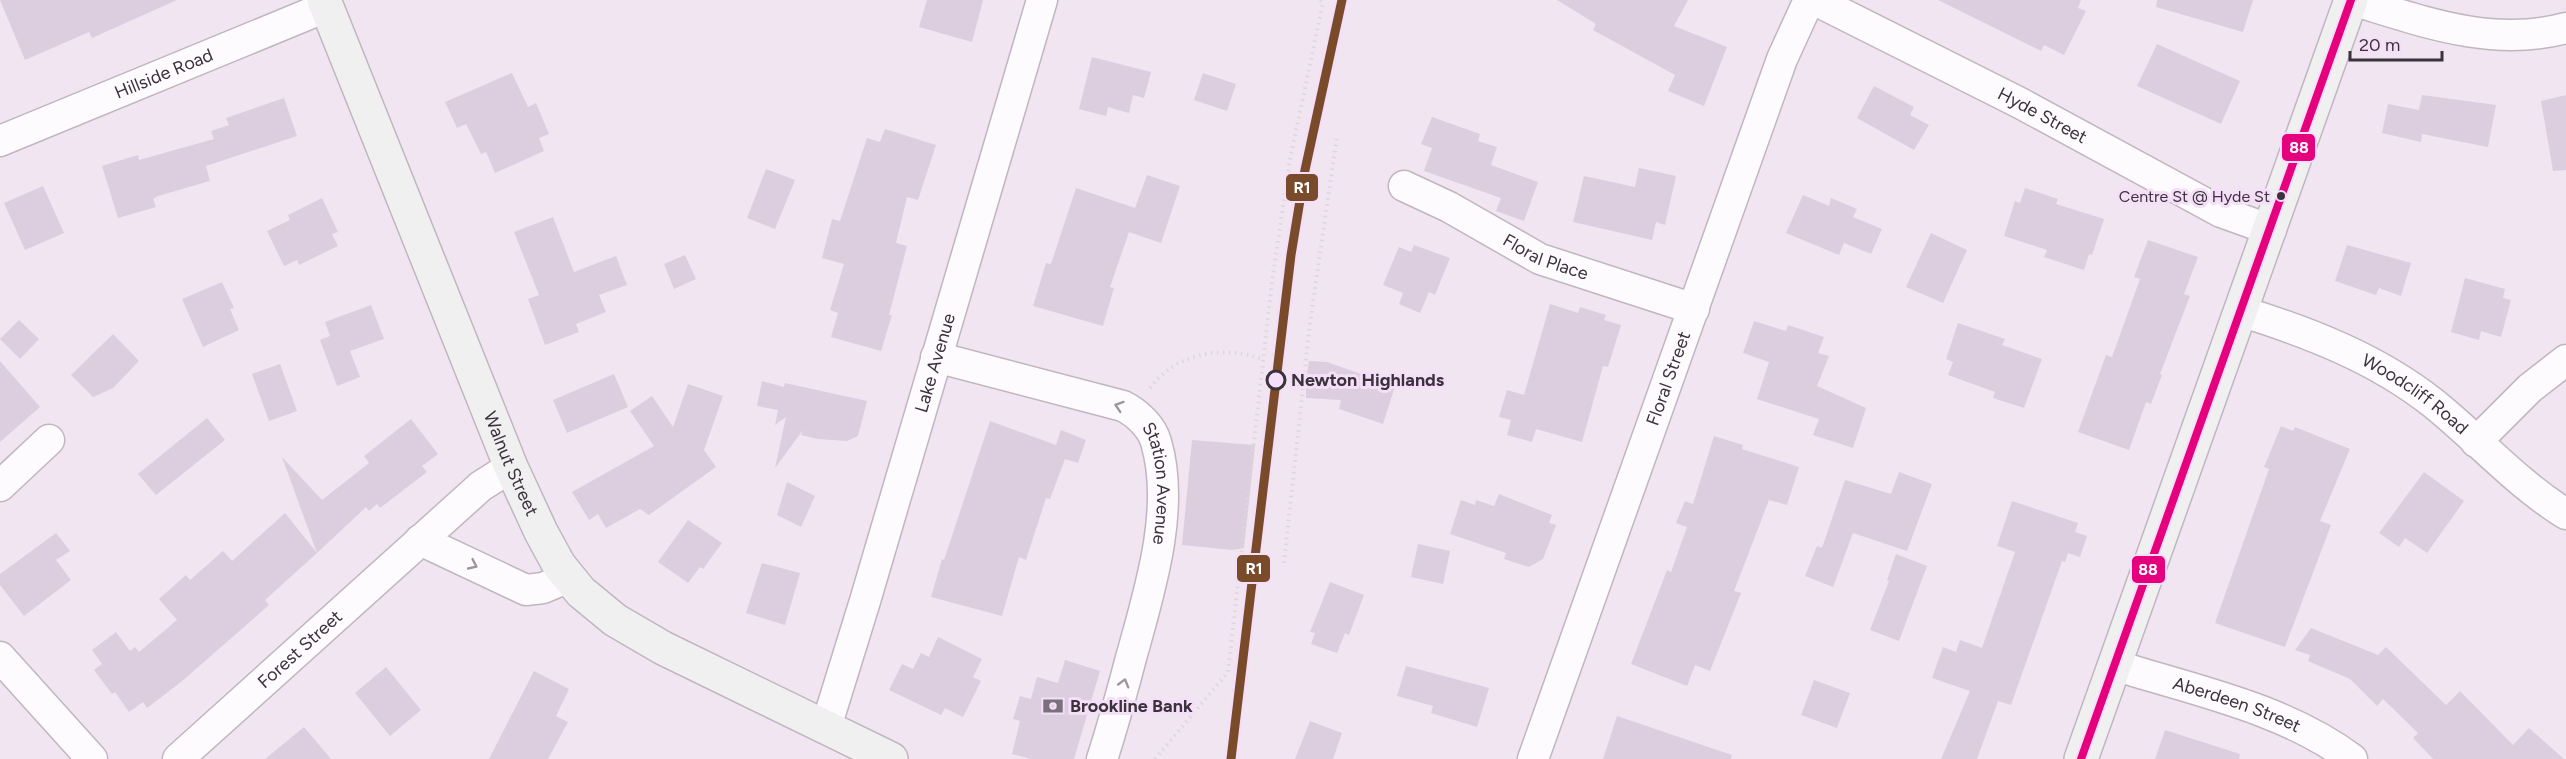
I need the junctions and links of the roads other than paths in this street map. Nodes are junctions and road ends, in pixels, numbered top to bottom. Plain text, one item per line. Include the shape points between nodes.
1 (1042, 0) edge
2 (1809, 0) edge
3 (1815, 0) edge
4 (2351, 0) edge
5 (325, 3) edge
6 (2566, 28) edge
7 (0, 141) edge
8 (1404, 186) dead end
9 (2271, 230) junction
10 (1694, 309) junction
11 (2241, 311) junction
12 (936, 357) junction
13 (2566, 360) edge
14 (49, 440) dead end
15 (2476, 442) junction
16 (512, 467) junction
17 (0, 486) edge
18 (2566, 514) edge
19 (420, 540) junction
20 (569, 577) junction
21 (0, 657) edge
22 (2114, 665) junction
23 (826, 727) junction
24 (92, 759) edge
25 (178, 759) edge
26 (891, 759) edge
27 (1102, 759) edge
28 (1533, 759) edge
29 (2081, 759) edge
30 (2352, 759) edge

1 - 12 street, Lake Avenue
2 - 10 street, Floral Street via 1782,59
3 - 9 street, Hyde Street via 2221,212
4 - 6 street via 2467,33 2525,34
4 - 9 main road
5 - 7 street, Hillside Road
5 - 16 main road, Walnut Street
8 - 10 street, Floral Place via 1457,211 1540,259
9 - 11 main road
10 - 28 street, Floral Street
11 - 15 street, Woodcliff Road via 2298,329 2382,370 2432,402
11 - 22 main road
12 - 23 street, Lake Avenue
27 -> 12 street, Station Avenue via 1157,552 1164,497 1156,440 1134,412 1123,406
13 - 15 street via 2530,388
14 - 17 street
15 - 18 street, Woodcliff Road
16 - 19 street, Forest Street via 487,481
16 - 20 main road, Walnut Street via 541,532
19 -> 20 street via 526,590 543,588
19 - 25 street, Forest Street
20 - 23 main road, Walnut Street via 598,607 638,635
21 - 24 street
22 - 29 main road
22 - 30 street, Aberdeen Street via 2260,711 2317,737
23 - 26 main road, Walnut Street

